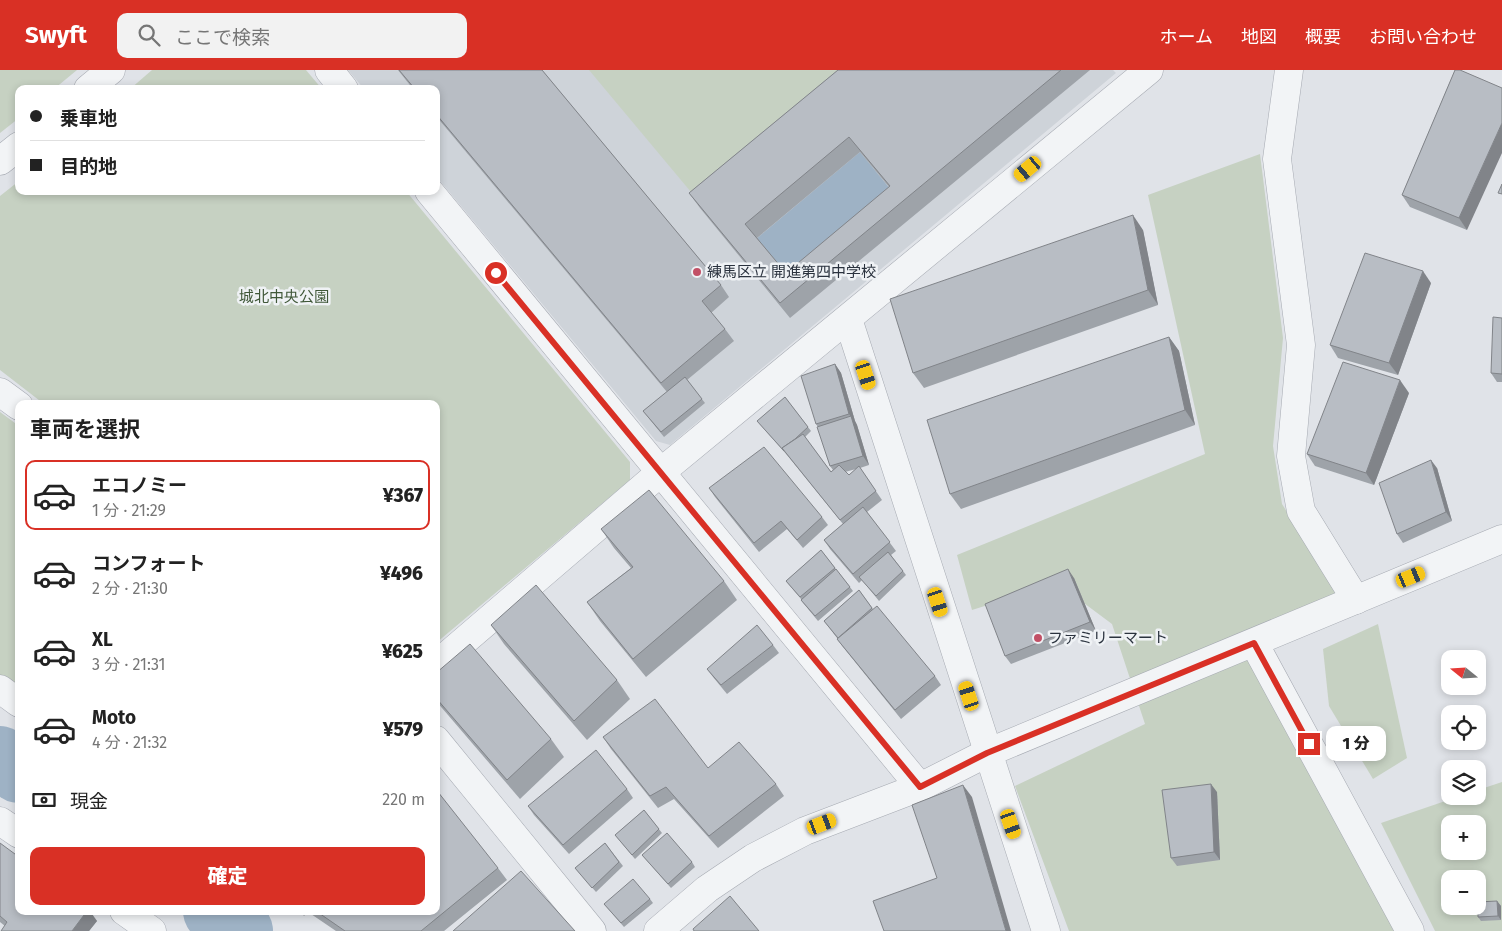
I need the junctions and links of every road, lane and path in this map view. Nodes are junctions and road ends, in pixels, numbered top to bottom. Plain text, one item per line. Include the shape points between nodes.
1 (111, 70) edge
2 (329, 70) edge
3 (1149, 70) edge
4 (1289, 70) edge
5 (93, 85) edge
6 (341, 85) edge
7 (15, 149) edge
8 (0, 161) edge
9 (432, 195) edge
10 (848, 318) junction
11 (0, 392) edge
12 (15, 403) edge
13 (661, 472) junction
14 (1502, 540) edge
15 (1356, 600) junction
16 (1254, 643) junction
17 (440, 662) edge
18 (0, 689) edge
19 (15, 700) edge
20 (440, 745) edge
21 (987, 753) junction
22 (920, 787) junction
23 (0, 820) edge
24 (15, 831) edge
25 (592, 931) edge
26 (658, 931) edge
27 (1046, 931) edge
28 (1410, 931) edge

1 - 5 street
2 - 6 street
3 - 10 street
4 - 15 street via 1277,159 1301,345 1291,456 1301,511
7 - 8 street
9 - 13 street
10 - 13 street
10 - 21 street
11 - 12 street
13 - 17 street
13 - 22 street
14 - 15 street
15 - 16 street
16 - 21 street
16 - 28 street
18 - 19 street
20 - 25 street
21 - 22 street
21 - 27 street
22 - 26 street via 805,831 753,858 707,889
23 - 24 street

